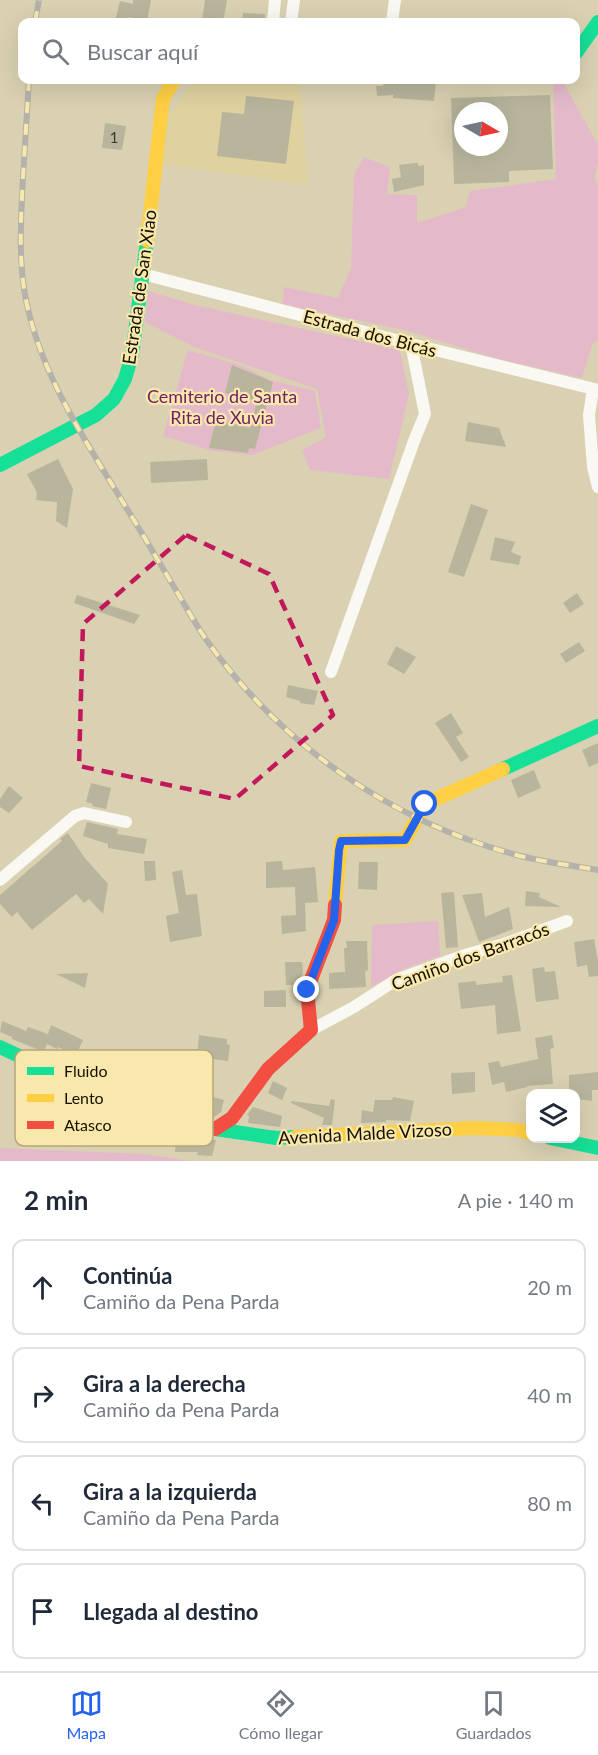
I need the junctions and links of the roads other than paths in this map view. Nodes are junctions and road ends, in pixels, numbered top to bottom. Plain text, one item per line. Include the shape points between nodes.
1 (275, 0) edge
2 (294, 0) edge
3 (395, 0) edge
4 (273, 18) edge
5 (292, 18) edge
6 (393, 18) edge
7 (598, 22) edge
8 (580, 47) edge
9 (172, 84) edge
10 (143, 274) junction
11 (411, 344) junction
12 (596, 390) edge
13 (0, 465) edge
14 (598, 486) edge
15 (332, 672) dead end
16 (598, 726) edge
17 (126, 822) dead end
18 (0, 880) edge
19 (567, 921) dead end
20 (311, 1030) junction
21 (0, 1047) edge
22 (15, 1054) edge
23 (215, 1129) joint
24 (526, 1132) edge
25 (574, 1143) edge
26 (598, 1148) edge

1 - 4 street
2 - 5 street
3 - 6 street
7 - 8 street
9 - 10 street, Estrada de San Xiao via 163,99
10 - 11 street, Estrada dos Bicás
10 - 13 street, Estrada de San Xiao via 132,355 114,399 96,415
11 - 12 street, Estrada dos Bicás
11 - 15 street via 425,414
12 - 14 street via 588,415
16 - 20 street via 425,804 405,840 341,841 334,920 307,990
17 - 18 street via 84,813 75,816
19 - 20 street, Camiño dos Barracós via 396,980
20 - 23 street via 268,1069 232,1118
21 - 22 street, Avenida Malde Vizoso
23 - 24 street, Avenida Malde Vizoso via 276,1138 473,1128
25 - 26 street

